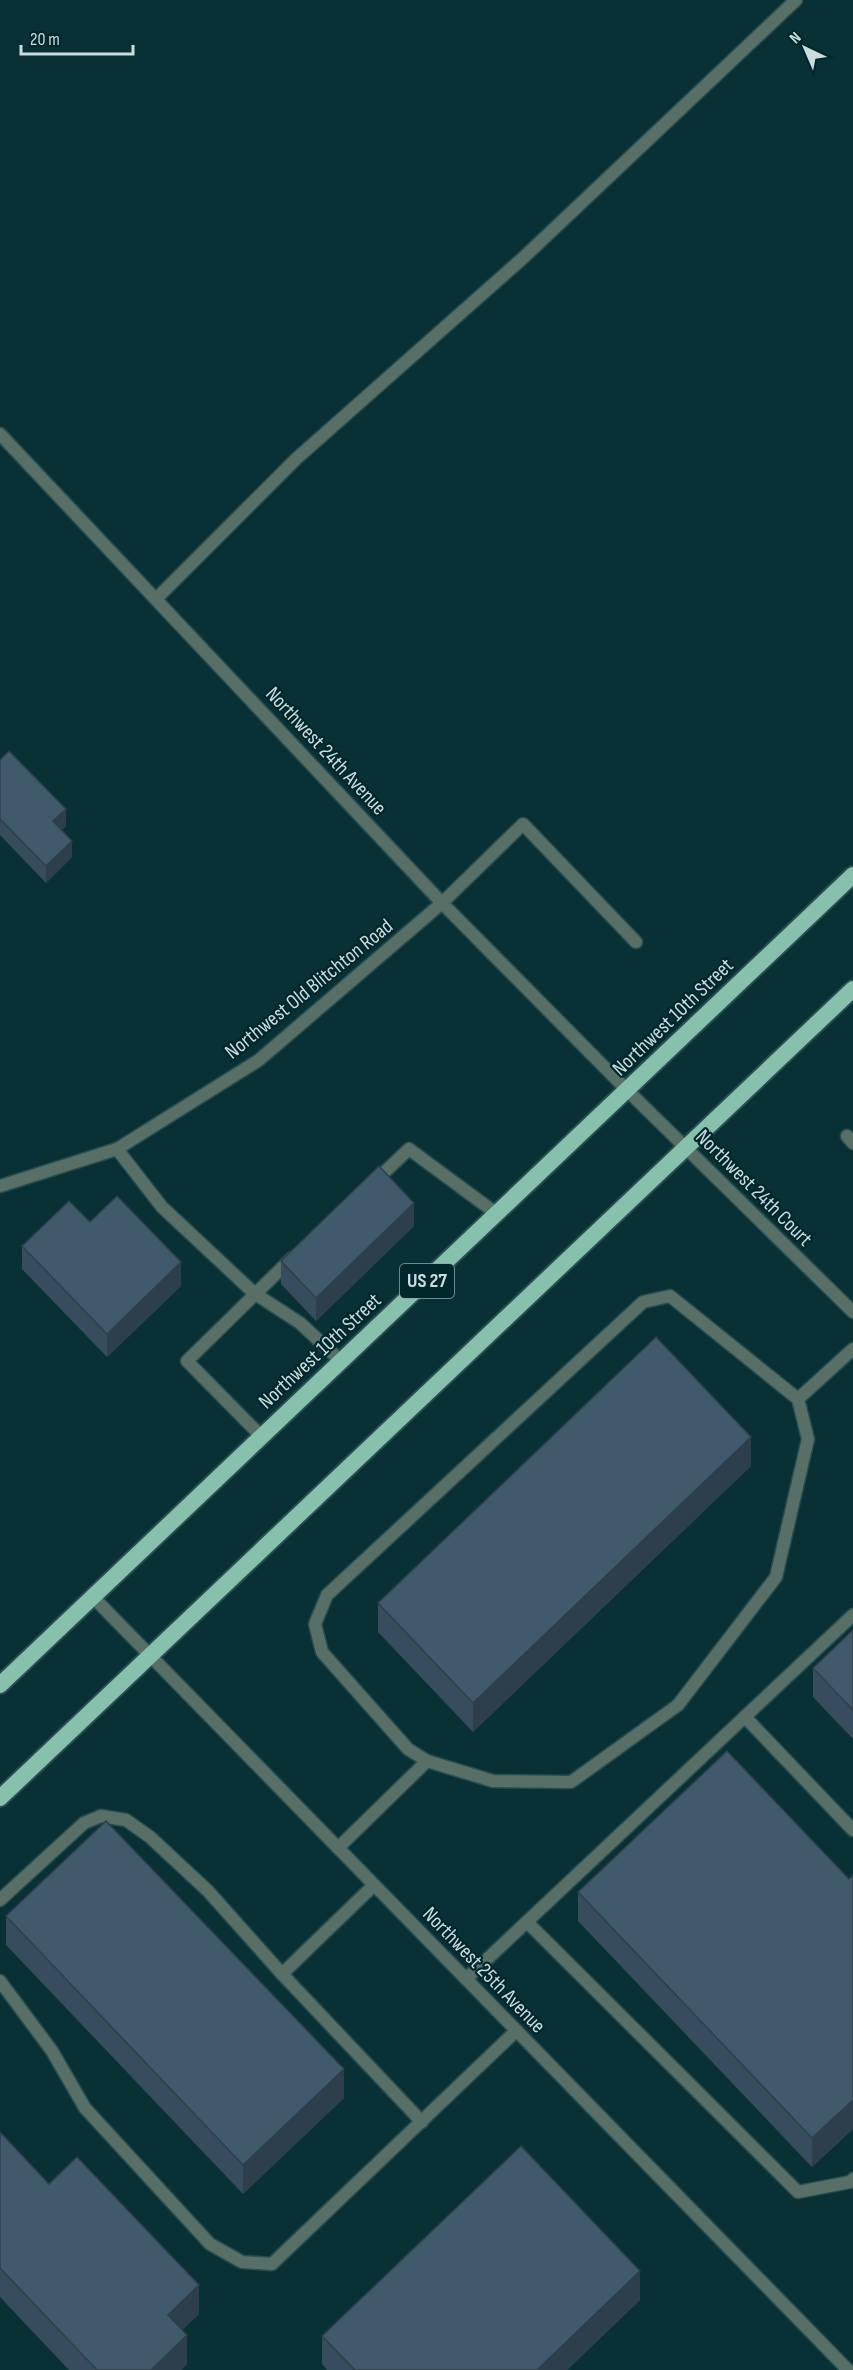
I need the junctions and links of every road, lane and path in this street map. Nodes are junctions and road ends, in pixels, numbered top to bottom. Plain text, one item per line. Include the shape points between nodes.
1 (796, 0) edge
2 (0, 434) edge
3 (156, 599) junction
4 (853, 875) edge
5 (442, 903) junction
6 (636, 942) dead end
7 (853, 989) edge
8 (628, 1091) junction
9 (686, 1148) junction
10 (117, 1149) junction
11 (0, 1186) edge
12 (366, 1189) edge
13 (498, 1214) junction
14 (297, 1253) edge
15 (254, 1293) junction
16 (853, 1312) edge
17 (853, 1349) edge
18 (342, 1362) junction
19 (798, 1399) junction
20 (262, 1437) junction
21 (93, 1597) junction
22 (853, 1615) edge
23 (150, 1656) junction
24 (0, 1685) edge
25 (745, 1717) junction
26 (427, 1761) junction
27 (0, 1798) edge
28 (853, 1830) edge
29 (338, 1848) junction
30 (374, 1885) junction
31 (0, 1900) edge
32 (527, 1922) junction
33 (282, 1974) junction
34 (466, 1979) junction
35 (0, 1981) edge
36 (516, 2031) junction
37 (422, 2122) junction
38 (853, 2179) edge
39 (848, 2370) edge

1 - 3 street via 523,258 296,459
2 - 3 street, Northwest 24th Avenue
3 - 5 street, Northwest 24th Avenue
4 - 8 highway, Northwest 10th Street / US 27
5 - 6 street, Northwest Old Blitchton Road via 523,824
5 - 8 street, Northwest 24th Avenue
5 - 10 street, Northwest Old Blitchton Road via 259,1060
7 - 9 highway
8 - 9 street, Northwest 24th Court
8 - 13 highway, Northwest 10th Street / US 27
9 - 16 street, Northwest 24th Court
9 - 23 highway
10 - 11 street, Northwest Old Blitchton Road
10 - 15 street via 162,1207
12 - 13 street via 409,1149
13 - 18 highway, Northwest 10th Street / US 27
14 - 15 street
15 - 18 street via 300,1323
15 - 20 street via 187,1361
17 - 19 street
18 - 20 highway, Northwest 10th Street / US 27
19 - 26 street via 808,1439 776,1577 678,1705 571,1782 493,1781
19 - 26 street via 670,1296 643,1302 327,1595 315,1624 322,1652 408,1749
20 - 21 highway, Northwest 10th Street / US 27
21 - 23 street, Northwest 25th Avenue
21 - 24 highway, Northwest 10th Street / US 27
22 - 25 street
23 - 27 highway
23 - 29 street, Northwest 25th Avenue
25 - 28 street
25 - 32 street
26 - 29 street
29 - 30 street, Northwest 25th Avenue
30 - 33 street
30 - 34 street, Northwest 25th Avenue
31 - 33 street via 84,1823 101,1816 126,1820 208,1891
32 - 34 street
32 - 38 street via 798,2192
33 - 37 street
34 - 36 street, Northwest 25th Avenue
35 - 37 street via 52,2050 85,2108 210,2244 242,2262 272,2264
36 - 37 street
36 - 39 street, Northwest 25th Avenue

